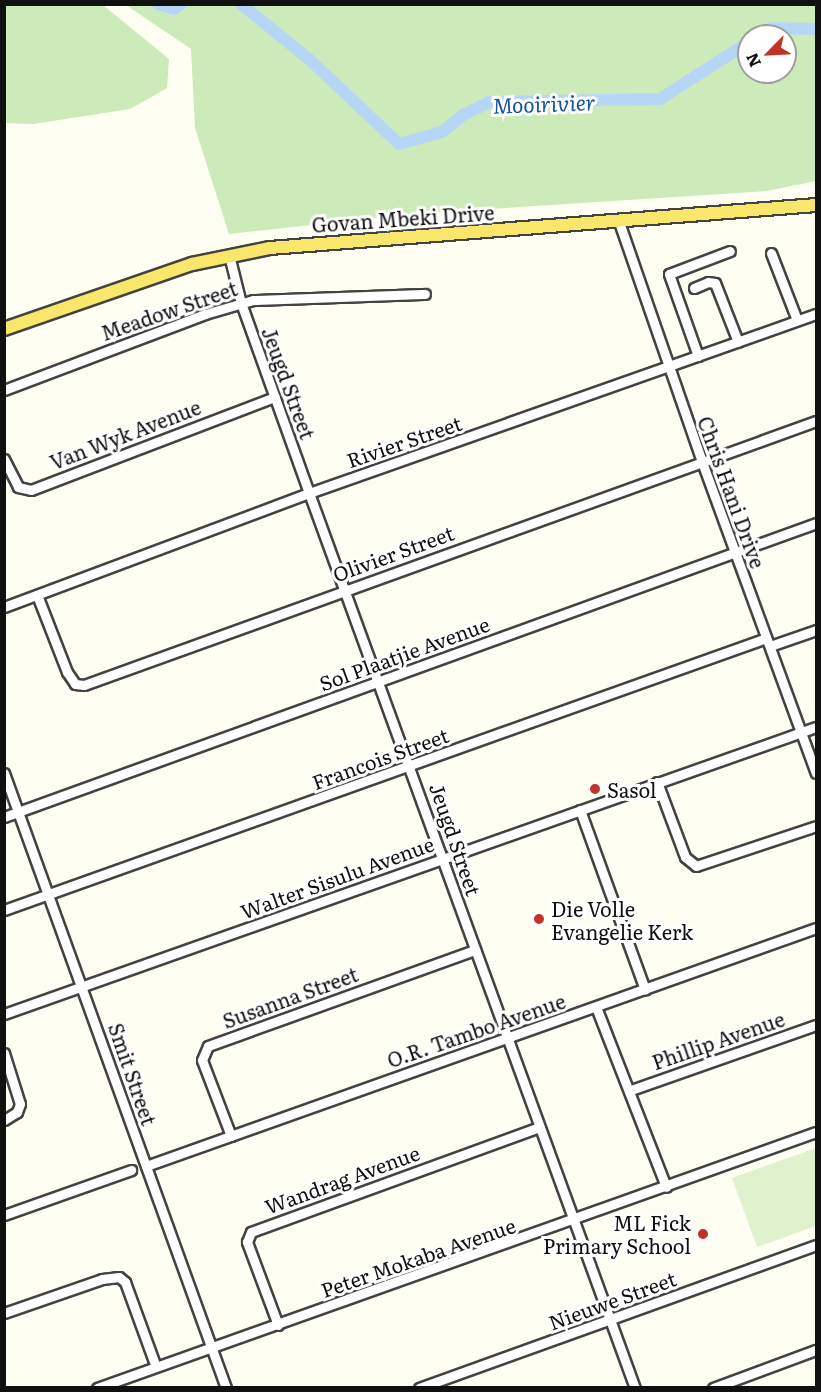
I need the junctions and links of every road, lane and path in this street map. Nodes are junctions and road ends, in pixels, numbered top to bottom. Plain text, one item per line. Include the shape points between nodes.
1 (816, 205) edge
2 (619, 222) junction
3 (730, 251) dead end
4 (771, 253) dead end
5 (229, 255) junction
6 (694, 288) dead end
7 (424, 294) dead end
8 (241, 303) junction
9 (816, 314) edge
10 (797, 320) junction
11 (4, 329) edge
12 (738, 342) junction
13 (698, 356) junction
14 (668, 366) junction
15 (4, 390) edge
16 (275, 397) junction
17 (816, 421) edge
18 (4, 459) edge
19 (702, 462) junction
20 (309, 493) junction
21 (816, 523) edge
22 (735, 552) junction
23 (345, 590) junction
24 (37, 595) junction
25 (4, 607) edge
26 (816, 630) edge
27 (768, 642) junction
28 (378, 681) junction
29 (816, 727) edge
30 (801, 732) junction
31 (411, 766) junction
32 (4, 773) edge
33 (816, 773) edge
34 (657, 783) junction
35 (580, 810) junction
36 (19, 812) junction
37 (4, 817) edge
38 (816, 826) edge
39 (444, 858) junction
40 (50, 895) junction
41 (4, 910) edge
42 (816, 928) edge
43 (475, 950) junction
44 (83, 987) junction
45 (645, 990) junction
46 (596, 1007) junction
47 (4, 1014) edge
48 (816, 1025) edge
49 (506, 1038) junction
50 (4, 1053) edge
51 (631, 1090) junction
52 (4, 1120) edge
53 (539, 1127) junction
54 (816, 1132) edge
55 (231, 1136) junction
56 (146, 1166) junction
57 (131, 1170) dead end
58 (666, 1187) junction
59 (4, 1215) edge
60 (574, 1221) junction
61 (816, 1245) edge
62 (4, 1313) edge
63 (610, 1319) junction
64 (278, 1324) junction
65 (212, 1349) junction
66 (816, 1350) edge
67 (156, 1367) junction
68 (744, 1377) junction
69 (97, 1388) edge
70 (226, 1388) edge
71 (419, 1388) edge
72 (635, 1388) edge
73 (713, 1388) edge
74 (747, 1388) edge

1 - 2 main road, Govan Mbeki Drive
2 - 5 main road, Govan Mbeki Drive via 321,243
2 - 14 street, Chris Hani Drive
3 - 13 street via 669,274
4 - 10 street
5 - 8 street, Jeugd Street
5 - 11 main road, Govan Mbeki Drive via 129,284
6 - 12 street via 708,282 715,284
7 - 8 street, Meadow Street via 324,295
8 - 15 street, Meadow Street
8 - 16 street, Jeugd Street
9 - 10 street, Rivier Street
10 - 12 street, Rivier Street
12 - 13 street, Rivier Street
13 - 14 street, Rivier Street
14 - 19 street, Chris Hani Drive
14 - 20 street, Rivier Street
16 - 18 street, Van Wyk Avenue via 31,490 18,488
16 - 20 street, Jeugd Street
17 - 19 street, Olivier Street
19 - 22 street, Chris Hani Drive
19 - 23 street, Olivier Street
20 - 23 street, Jeugd Street
20 - 24 street, Rivier Street
21 - 22 street, Sol Plaatjie Avenue
22 - 27 street, Chris Hani Drive
22 - 28 street, Sol Plaatjie Avenue
23 - 24 street, Olivier Street via 79,686 67,672
23 - 28 street, Jeugd Street
24 - 25 street, Rivier Street
26 - 27 street, Francois Street
27 - 30 street, Chris Hani Drive
27 - 31 street, Francois Street
28 - 31 street, Jeugd Street
28 - 36 street, Sol Plaatjie Avenue
29 - 30 street, Walter Sisulu Avenue
30 - 33 street, Chris Hani Drive
30 - 34 street, Walter Sisulu Avenue
31 - 39 street, Jeugd Street
31 - 40 street, Francois Street
32 - 36 street, Smit Street
34 - 35 street, Walter Sisulu Avenue
34 - 38 street via 685,857 696,866
35 - 39 street, Walter Sisulu Avenue
35 - 45 street
36 - 37 street, Sol Plaatjie Avenue
36 - 40 street, Smit Street
39 - 43 street, Jeugd Street
39 - 44 street, Walter Sisulu Avenue
40 - 41 street, Francois Street
40 - 44 street, Smit Street
42 - 45 street, O.R. Tambo Avenue
43 - 49 street, Jeugd Street
43 - 55 street, Susanna Street via 208,1046 202,1060
44 - 47 street, Walter Sisulu Avenue
44 - 56 street, Smit Street
45 - 46 street, O.R. Tambo Avenue
46 - 49 street, O.R. Tambo Avenue
46 - 51 street
48 - 51 street, Phillip Avenue
49 - 53 street, Jeugd Street
49 - 55 street, O.R. Tambo Avenue
50 - 52 street via 20,1104 17,1112
51 - 58 street
53 - 60 street, Jeugd Street
53 - 64 street, Wandrag Avenue via 251,1232 247,1242
54 - 58 street, Peter Mokaba Avenue
55 - 56 street, O.R. Tambo Avenue
56 - 65 street, Smit Street
57 - 59 street
58 - 60 street, Peter Mokaba Avenue
60 - 63 street, Jeugd Street
60 - 64 street, Peter Mokaba Avenue
61 - 63 street, Nieuwe Street
62 - 67 street via 102,1279 119,1277 125,1282
63 - 71 street, Nieuwe Street
63 - 72 street, Jeugd Street
64 - 65 street, Peter Mokaba Avenue
65 - 67 street, Peter Mokaba Avenue
65 - 70 street, Smit Street
66 - 68 street
67 - 69 street, Peter Mokaba Avenue
68 - 73 street
68 - 74 street

